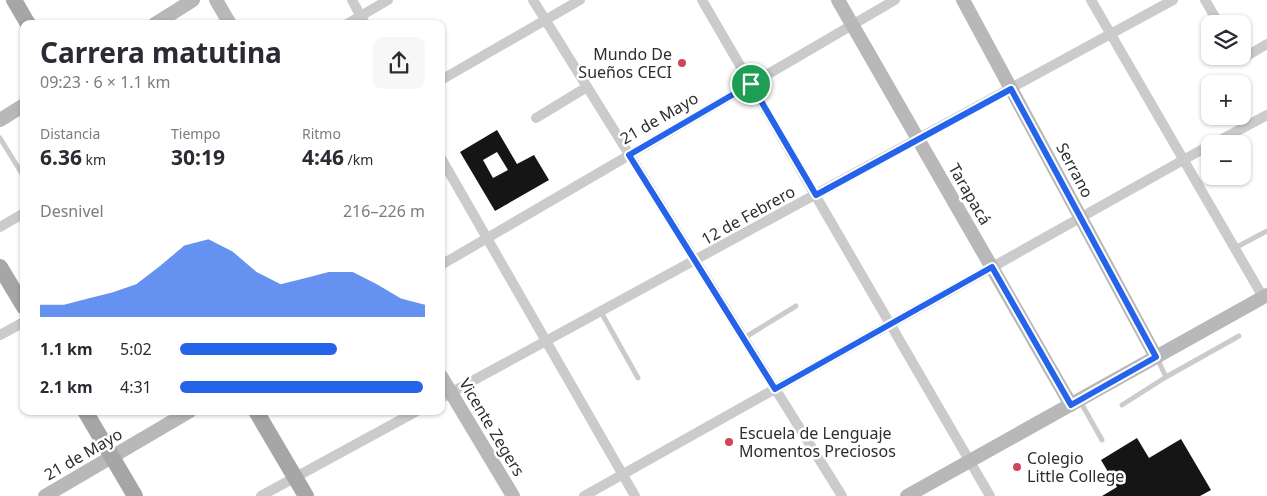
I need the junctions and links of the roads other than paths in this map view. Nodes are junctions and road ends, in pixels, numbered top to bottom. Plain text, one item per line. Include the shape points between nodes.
1 (14, 0) edge
2 (194, 0) edge
3 (216, 0) edge
4 (352, 0) edge
5 (388, 0) edge
6 (533, 0) edge
7 (580, 0) edge
8 (702, 0) edge
9 (838, 0) edge
10 (895, 0) edge
11 (963, 0) edge
12 (1091, 0) edge
13 (1173, 0) edge
14 (1205, 0) edge
15 (1214, 15) edge
16 (26, 20) edge
17 (162, 20) edge
18 (228, 20) edge
19 (363, 20) edge
20 (545, 20) junction
21 (852, 25) junction
22 (1111, 35) junction
23 (1267, 44) edge
24 (1251, 52) edge
25 (445, 78) edge
26 (751, 84) junction
27 (587, 87) junction
28 (1011, 89) junction
29 (20, 108) edge
30 (1267, 115) edge
31 (536, 118) dead end
32 (0, 120) edge
33 (1230, 135) edge
34 (0, 138) edge
35 (918, 140) junction
36 (1201, 151) edge
37 (629, 155) junction
38 (1183, 160) junction
39 (445, 165) edge
40 (20, 170) edge
41 (816, 195) junction
42 (20, 215) edge
43 (1081, 217) junction
44 (0, 227) edge
45 (1267, 231) edge
46 (487, 239) junction
47 (1234, 248) junction
48 (695, 261) junction
49 (445, 263) edge
50 (0, 267) edge
51 (992, 267) junction
52 (1265, 296) edge
53 (20, 300) edge
54 (796, 306) dead end
55 (601, 312) junction
56 (20, 324) edge
57 (891, 324) junction
58 (0, 336) edge
59 (1239, 336) dead end
60 (743, 338) junction
61 (546, 342) junction
62 (1156, 357) junction
63 (1166, 377) junction
64 (638, 378) dead end
65 (775, 389) junction
66 (446, 396) edge
67 (1076, 403) junction
68 (1122, 405) dead end
69 (87, 415) edge
70 (183, 415) edge
71 (258, 415) edge
72 (411, 415) edge
73 (1102, 440) dead end
74 (112, 457) junction
75 (971, 462) junction
76 (623, 475) junction
77 (295, 478) junction
78 (45, 496) edge
79 (135, 496) edge
80 (261, 496) edge
81 (306, 496) edge
82 (513, 496) edge
83 (584, 496) edge
84 (635, 496) edge
85 (842, 496) edge
86 (908, 496) edge
87 (990, 496) edge

1 - 16 main road
2 - 17 street
3 - 18 street
4 - 19 street
5 - 19 street
6 - 20 street
7 - 20 street
8 - 26 street
9 - 21 street, Tarapacá
10 - 21 street, 21 de Mayo
11 - 28 street, Serrano
12 - 22 street
13 - 22 street, 12 de Febrero
14 - 15 street
20 - 25 street
20 - 27 street
21 - 26 street, 21 de Mayo
21 - 35 street, Tarapacá
22 - 28 street, 12 de Febrero
22 - 38 street
23 - 24 street
26 - 37 street, 21 de Mayo
26 - 41 street
27 - 31 street
27 - 37 street
28 - 35 street, 12 de Febrero
28 - 43 street, Serrano
29 - 32 street
30 - 33 street
34 - 40 lane
35 - 41 street, 12 de Febrero
35 - 51 street, Tarapacá
36 - 38 street
37 - 46 street, 21 de Mayo
37 - 48 street
38 - 43 street
38 - 47 street
39 - 46 street
41 - 48 street, 12 de Febrero
41 - 57 street
42 - 44 street
43 - 51 street
43 - 62 street, Serrano
45 - 47 lane
46 - 49 street, 21 de Mayo
46 - 61 street
47 - 52 street
48 - 55 street, 12 de Febrero
48 - 60 street
50 - 53 main road
51 - 57 street
51 - 67 street, Tarapacá
52 - 62 street
54 - 60 lane
55 - 61 street, 12 de Febrero
55 - 64 lane
56 - 58 street
57 - 65 street
57 - 75 street
59 - 63 lane
60 - 65 street
61 - 66 street, 12 de Febrero
61 - 76 street
62 - 63 lane
62 - 67 street
63 - 68 lane
65 - 76 street
65 - 85 street
66 - 82 street, Vicente Zegers
67 - 73 lane
67 - 75 street
69 - 74 main road
70 - 74 street, 21 de Mayo
71 - 77 main road
72 - 77 street
74 - 78 street, 21 de Mayo
74 - 79 main road
75 - 86 street
75 - 87 street
76 - 83 street
76 - 84 street
77 - 80 street
77 - 81 main road

